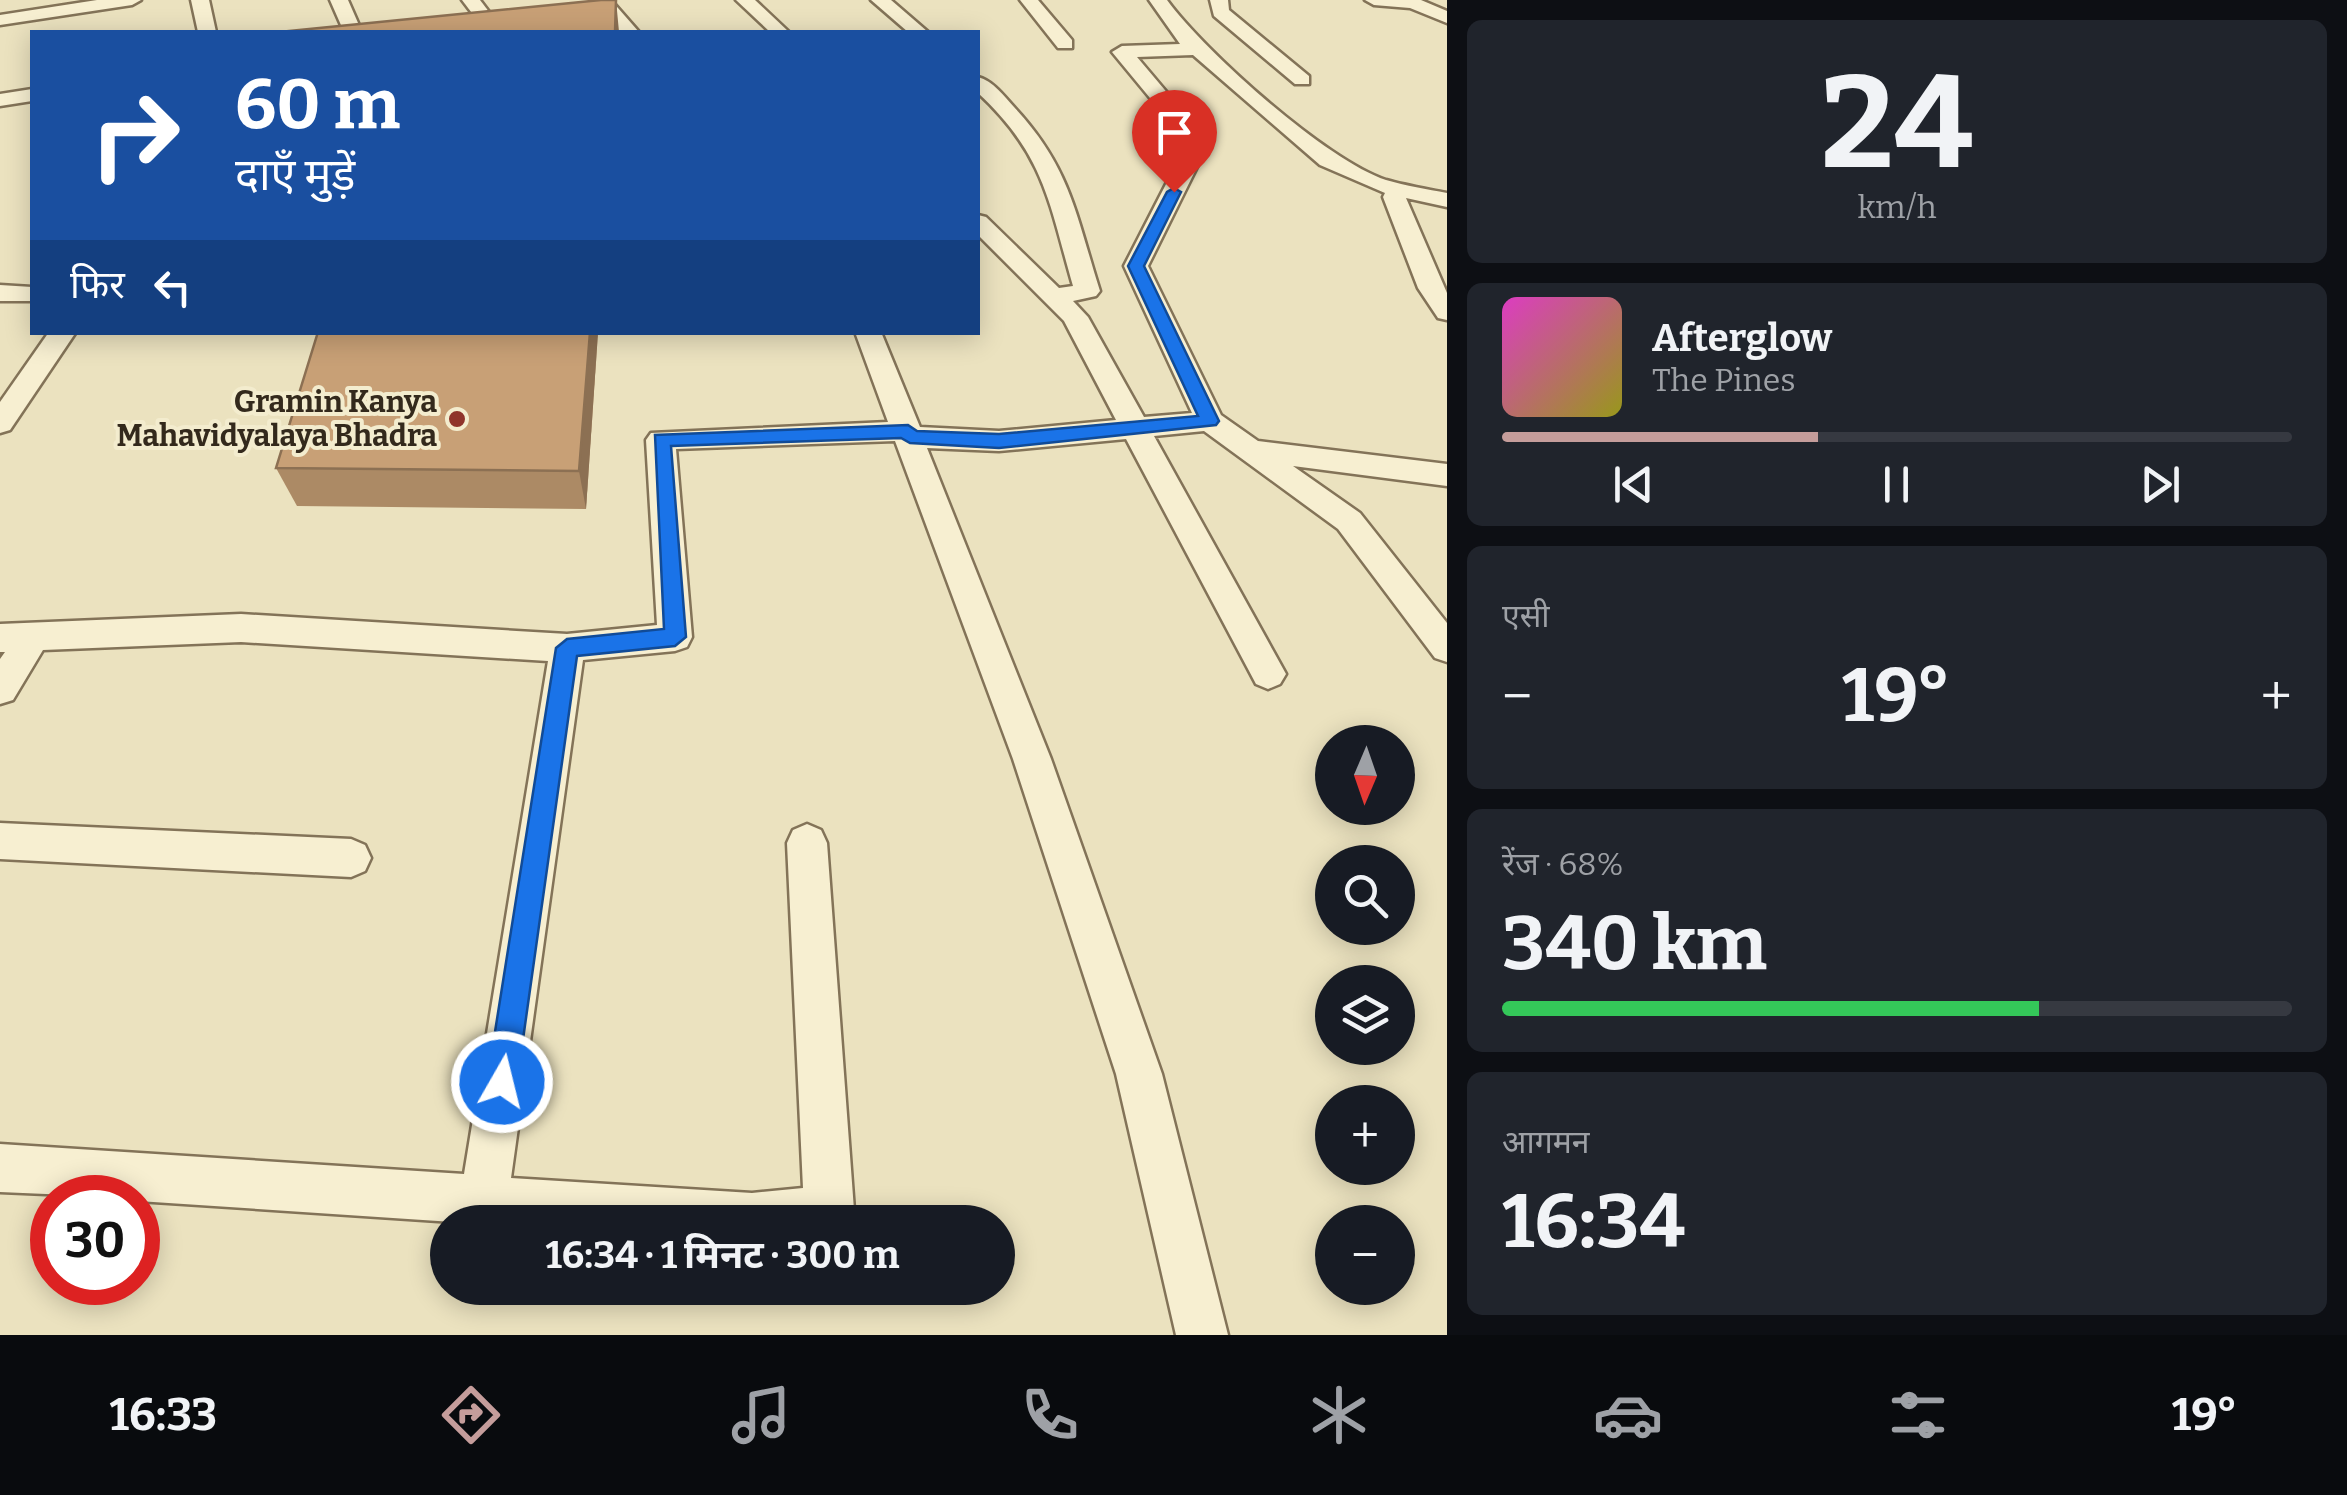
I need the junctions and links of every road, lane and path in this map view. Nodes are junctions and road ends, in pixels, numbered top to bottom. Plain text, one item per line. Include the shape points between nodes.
1 (132, 0) edge
2 (200, 0) edge
3 (340, 0) edge
4 (471, 0) edge
5 (745, 0) edge
6 (880, 0) edge
7 (1029, 0) edge
8 (1158, 0) edge
9 (1219, 0) edge
10 (1374, 0) edge
11 (1411, 1) edge
12 (601, 2) edge
13 (67, 5) edge
14 (1447, 18) edge
15 (0, 20) edge
16 (487, 21) edge
17 (66, 30) edge
18 (206, 30) edge
19 (352, 30) edge
20 (628, 30) edge
21 (778, 30) edge
22 (917, 30) edge
23 (1065, 44) dead end
24 (1196, 49) junction
25 (1302, 80) dead end
26 (980, 85) edge
27 (30, 95) edge
28 (0, 100) edge
29 (1400, 190) junction
30 (1447, 200) edge
31 (980, 224) edge
32 (0, 293) edge
33 (30, 294) edge
34 (1054, 296) junction
35 (1447, 312) edge
36 (61, 335) edge
37 (869, 335) edge
38 (1210, 421) junction
39 (0, 422) edge
40 (1133, 427) junction
41 (909, 434) junction
42 (1253, 450) junction
43 (1447, 475) edge
44 (16, 638) edge
45 (567, 648) junction
46 (1447, 648) edge
47 (1268, 674) dead end
48 (0, 689) edge
49 (0, 842) edge
50 (807, 843) dead end
51 (352, 858) dead end
52 (0, 1168) edge
53 (484, 1200) junction
54 (1202, 1335) edge

1 - 13 street
2 - 18 street
3 - 19 street
4 - 16 street
5 - 21 street
6 - 22 street
7 - 23 street
8 - 24 street
9 - 25 street via 1220,12
10 - 11 street
11 - 14 street
12 - 20 street
13 - 15 street
13 - 17 street
24 - 29 street via 1328,160
24 - 38 street via 1122,52 1179,119 1194,151 1136,266
26 - 34 street via 1032,142 1059,189 1087,291
27 - 28 street
29 - 30 street
29 - 35 street via 1394,197
31 - 34 street
32 - 33 street
34 - 40 street via 1075,318
36 - 39 street
37 - 41 street
38 - 40 street
38 - 42 street
40 - 41 street via 999,441
40 - 47 street
41 - 45 street via 662,440 675,637
41 - 54 street via 1032,759 1139,1074
42 - 43 street
42 - 46 street via 1349,521
44 - 45 street via 242,628
44 - 48 street
45 - 53 street
49 - 51 street
50 - 53 street via 829,1210 752,1218
52 - 53 street

